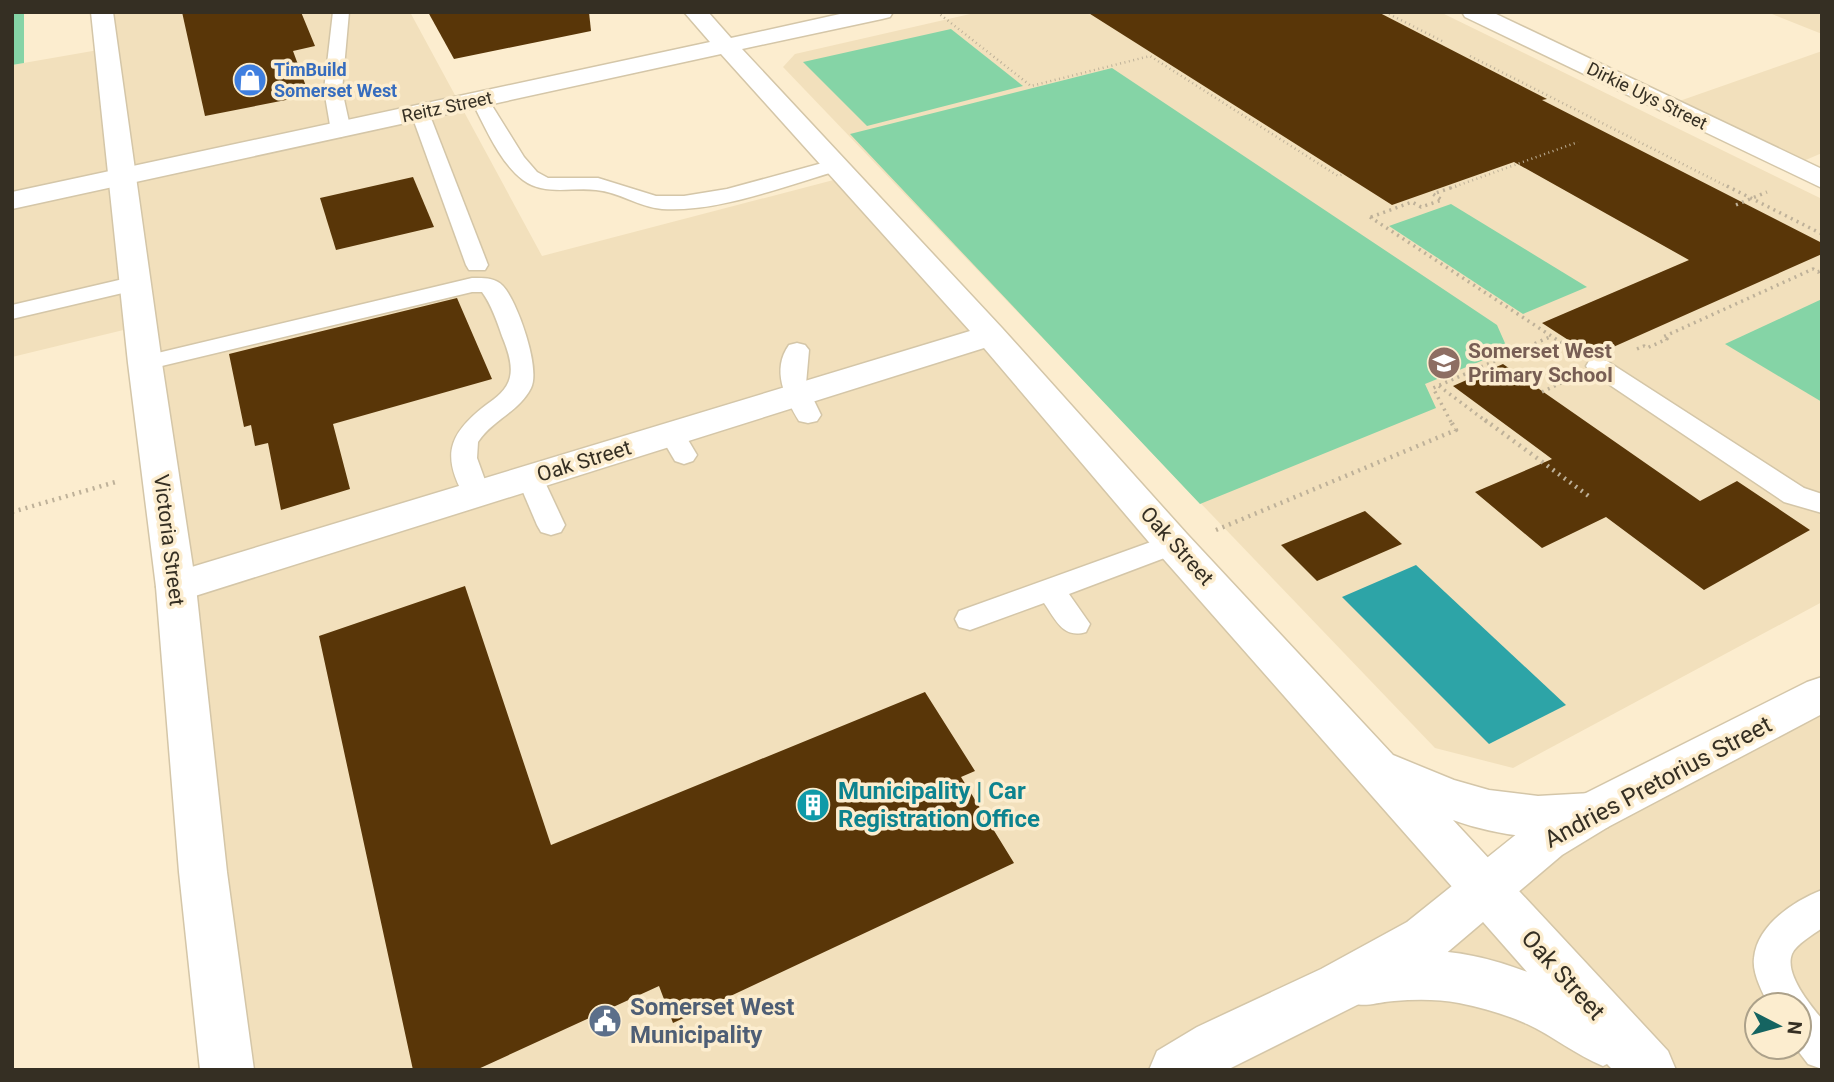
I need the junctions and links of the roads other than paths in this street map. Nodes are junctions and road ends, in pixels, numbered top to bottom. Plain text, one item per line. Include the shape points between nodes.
1 (102, 12) edge
2 (341, 12) edge
3 (695, 12) edge
4 (882, 12) edge
5 (1473, 12) edge
6 (727, 46) junction
7 (480, 100) junction
8 (420, 113) junction
9 (341, 131) junction
10 (837, 164) junction
11 (123, 178) junction
12 (1822, 180) edge
13 (12, 201) edge
14 (477, 265) dead end
15 (136, 282) junction
16 (12, 312) edge
17 (991, 335) junction
18 (797, 350) dead end
19 (145, 363) junction
20 (1598, 366) road end
21 (801, 405) junction
22 (530, 478) junction
23 (477, 494) junction
24 (1822, 504) edge
25 (551, 525) dead end
26 (1175, 545) junction
27 (176, 587) junction
28 (1049, 589) junction
29 (970, 619) dead end
30 (1075, 624) dead end
31 (1822, 694) edge
32 (1367, 755) junction
33 (1591, 813) junction
34 (1486, 888) junction
35 (1822, 907) edge
36 (1339, 987) junction
37 (1780, 991) edge
38 (226, 1070) edge
39 (1176, 1070) edge
40 (1643, 1070) edge
41 (1649, 1070) edge

1 - 11 street, Victoria Street
2 - 9 lane via 333,90
3 - 6 street, Oak Street
4 - 6 street, Reitz Street
5 - 12 street, Dirkie Uys Street
6 - 7 street, Reitz Street
6 - 10 street, Oak Street
7 - 8 street, Reitz Street
7 - 10 lane via 521,166 539,182 598,184 678,203
8 - 9 street, Reitz Street
8 - 14 lane
9 - 11 street, Reitz Street
10 - 17 street, Oak Street
11 - 13 street, Reitz Street
11 - 15 street, Victoria Street
15 - 16 lane
15 - 19 street, Victoria Street
17 - 21 street, Oak Street
17 - 26 street, Oak Street
18 - 21 lane via 792,371
19 - 23 lane via 487,285 494,289 523,360 523,378 509,399 471,431 465,442 463,453
19 - 27 street, Victoria Street
20 - 24 lane via 1794,495
21 - 22 street, Oak Street via 678,444
22 - 23 street, Oak Street
22 - 25 lane
23 - 27 street, Oak Street
26 - 28 lane
26 - 32 street, Oak Street
27 - 38 street, Victoria Street
28 - 29 lane
28 - 30 lane
31 - 33 street, Andries Pretorius Street
32 - 33 street, Oak Street via 1423,789 1490,812 1537,817
32 - 34 street, Oak Street
33 - 34 street, Andries Pretorius Street via 1545,840
34 - 36 street, Andries Pretorius Street via 1425,939
34 - 41 street, Oak Street
35 - 37 lane via 1773,946 1770,964
36 - 39 street, Andries Pretorius Street
36 - 40 street, Oak Street via 1426,974 1474,980 1522,994 1572,1018

